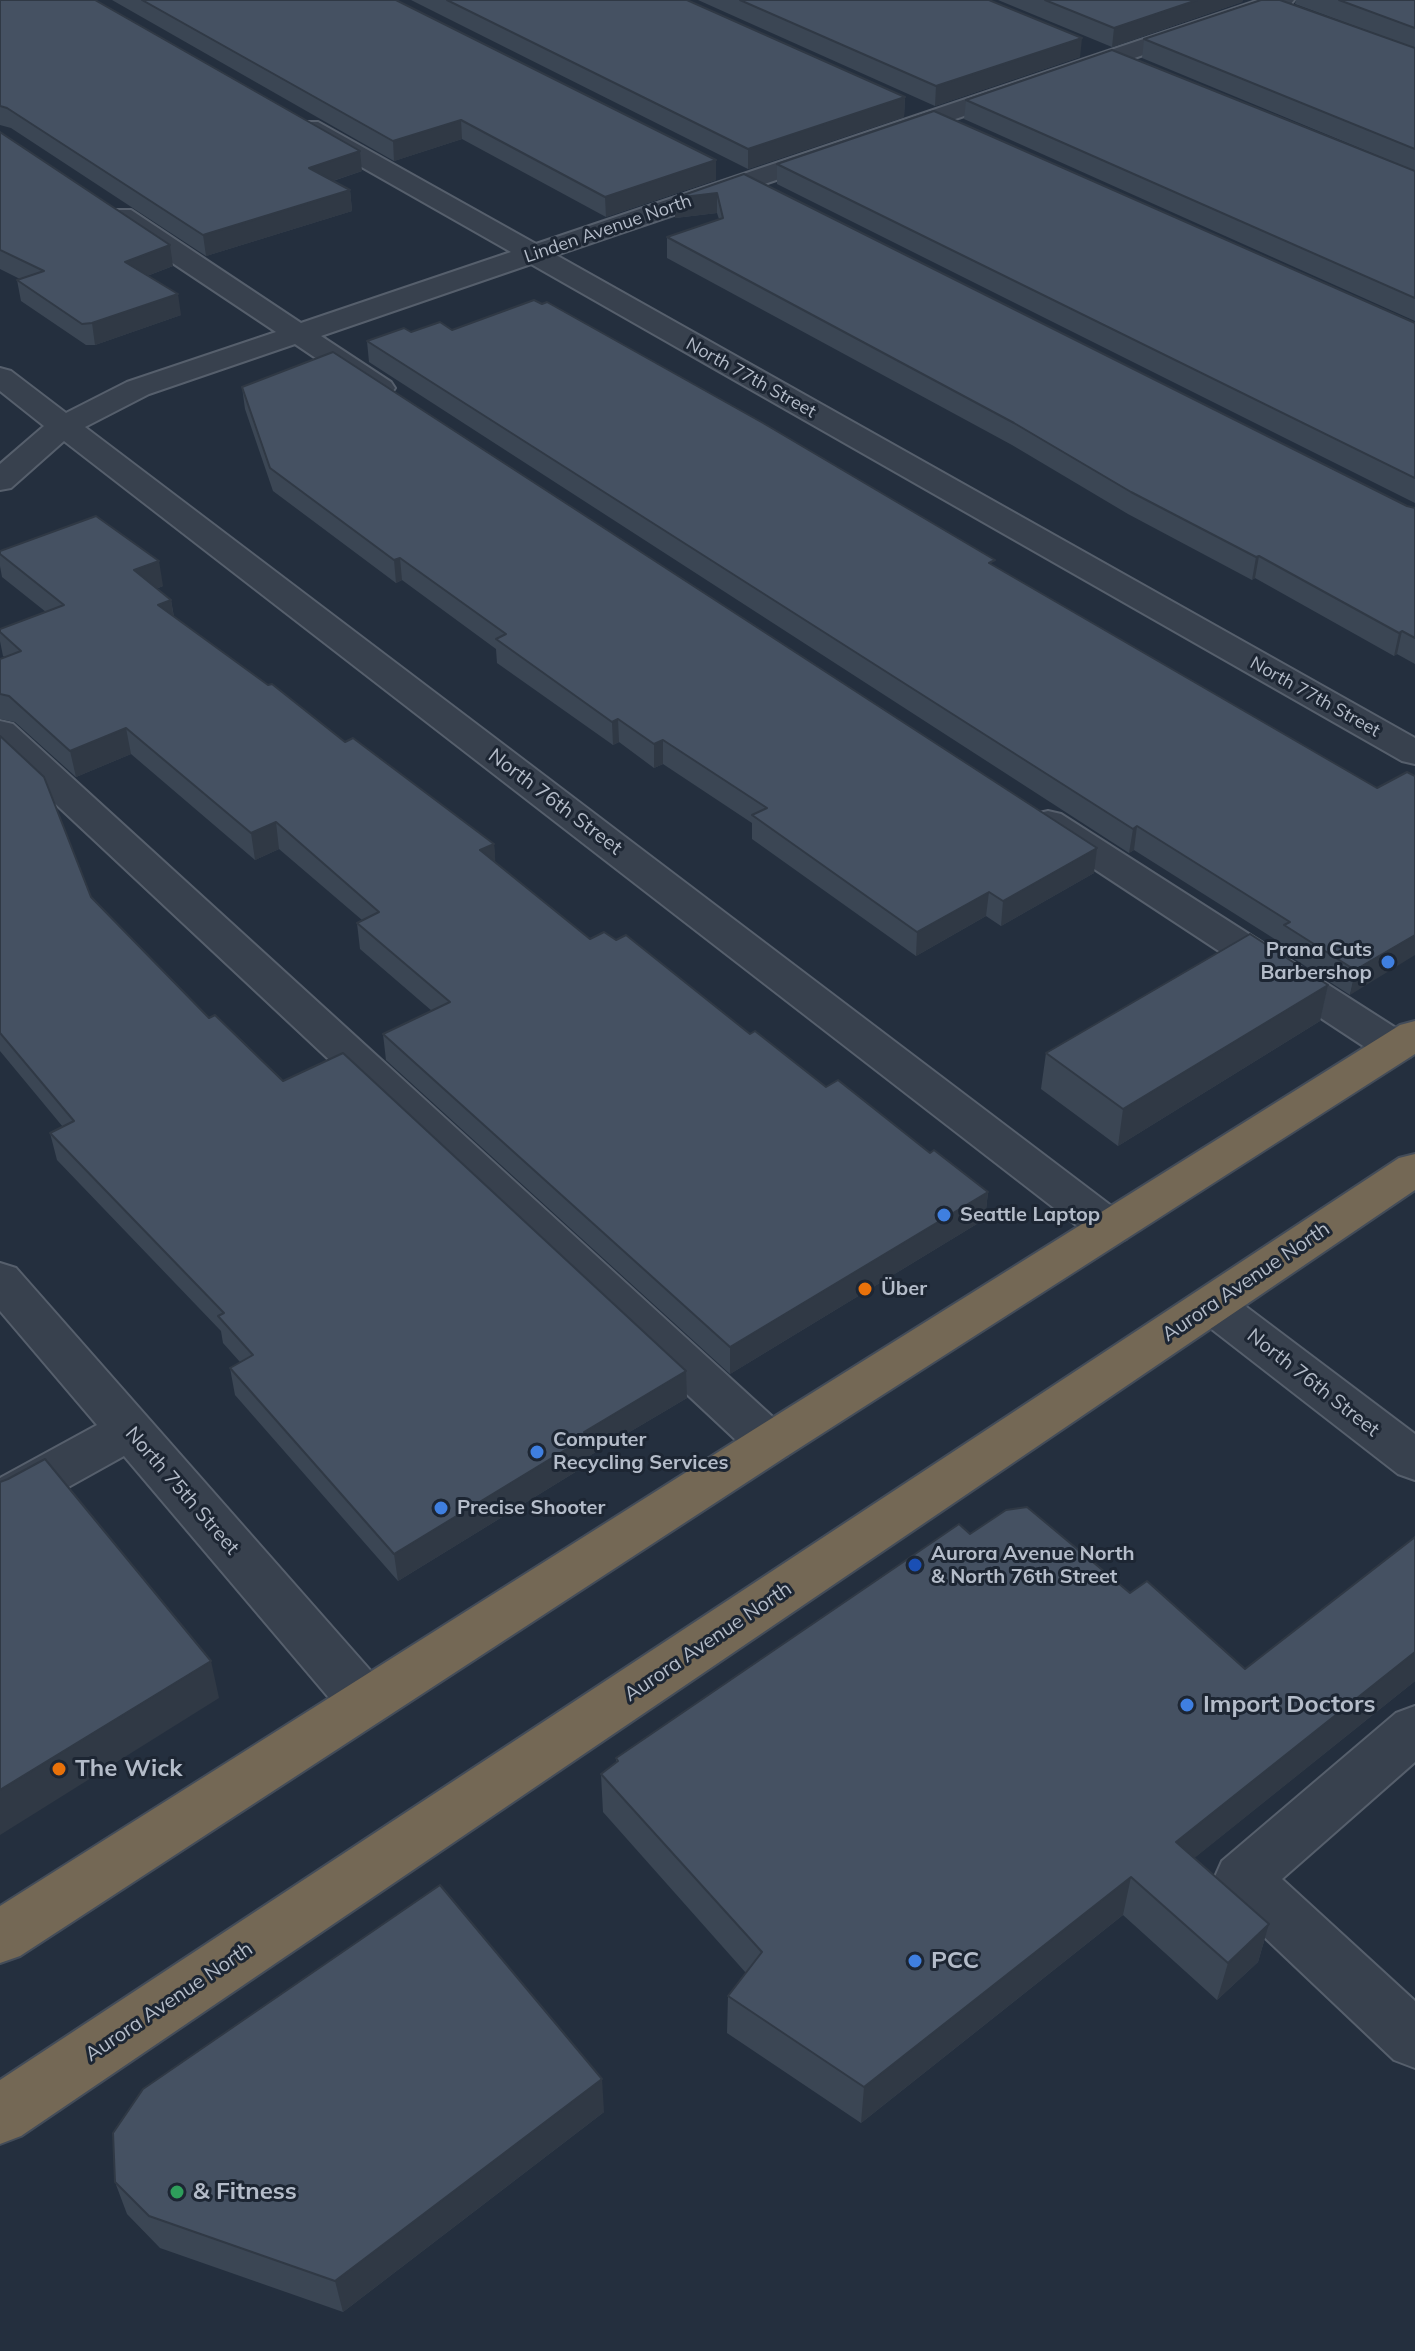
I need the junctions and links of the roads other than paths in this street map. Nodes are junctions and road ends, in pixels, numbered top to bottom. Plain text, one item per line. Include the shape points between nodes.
1 (1275, 5) edge
2 (1076, 43) edge
3 (1112, 58) junction
4 (1147, 73) edge
5 (896, 103) edge
6 (280, 110) edge
7 (932, 119) junction
8 (967, 135) edge
9 (711, 164) edge
10 (746, 182) junction
11 (93, 197) edge
12 (781, 199) edge
13 (531, 254) junction
14 (297, 333) junction
15 (0, 377) edge
16 (410, 407) edge
17 (64, 426) junction
18 (0, 481) edge
19 (0, 732) edge
20 (1415, 753) edge
21 (1020, 803) edge
22 (1405, 1041) edge
23 (1415, 1169) edge
24 (1110, 1228) junction
25 (0, 1280) edge
26 (1212, 1305) junction
27 (130, 1430) junction
28 (770, 1443) junction
29 (1415, 1461) edge
30 (0, 1501) edge
31 (365, 1702) junction
32 (1415, 1729) edge
33 (0, 1937) edge
34 (1415, 2040) edge
35 (0, 2115) edge

1 - 3 street, Linden Avenue North
2 - 3 street
3 - 4 street
3 - 7 street, Linden Avenue North
5 - 7 street
6 - 13 street, North 77th Street
7 - 8 street
7 - 10 street, Linden Avenue North
9 - 10 street
10 - 12 street
10 - 13 street, Linden Avenue North
11 - 14 street
13 - 14 street, Linden Avenue North
13 - 20 street, North 77th Street
14 - 16 street
14 - 17 street, Linden Avenue North via 138,388
15 - 17 street, North 76th Street
17 - 18 street, Linden Avenue North
17 - 24 street, North 76th Street
19 - 28 street
21 - 22 street
22 - 24 highway
23 - 26 highway, Aurora Avenue North
24 - 28 highway
25 - 27 street, North 75th Street
26 - 29 street, North 76th Street
26 - 35 highway, Aurora Avenue North
27 - 30 street
27 - 31 street, North 75th Street
28 - 31 highway
31 - 33 highway
32 - 34 street via 1242,1879

